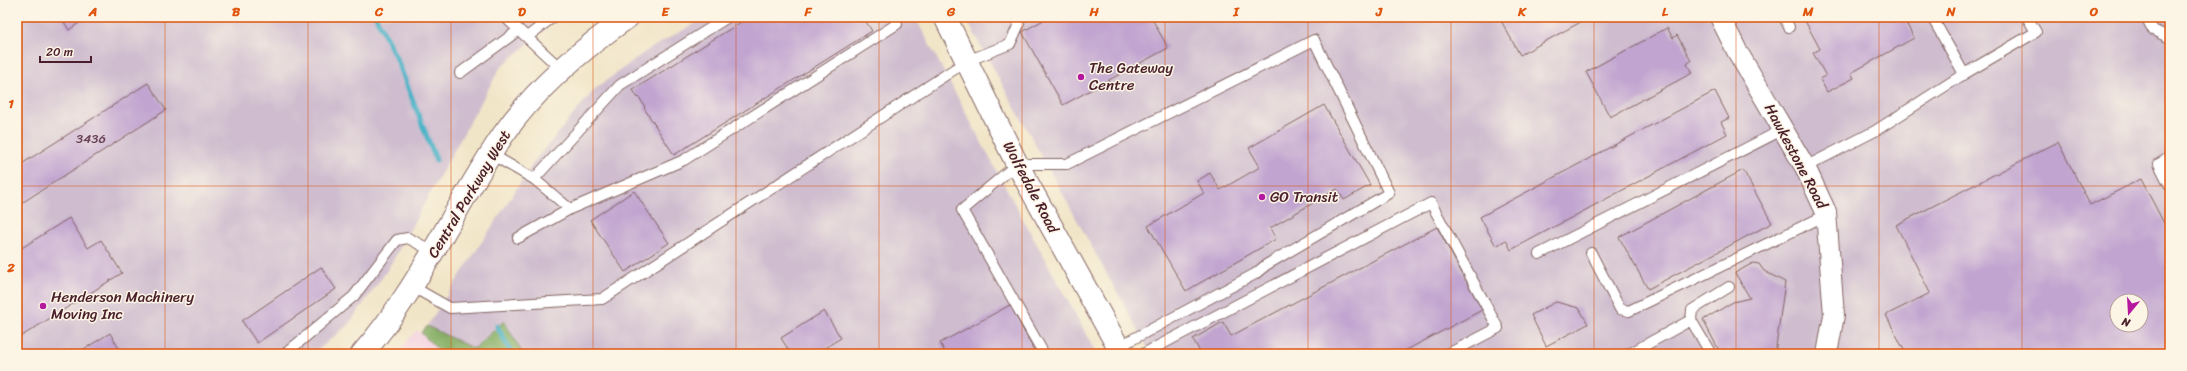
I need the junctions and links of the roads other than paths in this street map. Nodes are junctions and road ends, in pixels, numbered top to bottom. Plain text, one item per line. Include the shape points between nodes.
1 (506, 17) edge
2 (553, 17) edge
3 (628, 17) edge
4 (728, 17) edge
5 (894, 17) edge
6 (945, 17) edge
7 (1016, 17) edge
8 (1720, 17) edge
9 (1784, 17) edge
10 (1932, 17) edge
11 (2027, 17) edge
12 (2146, 17) edge
13 (1789, 27) dead end
14 (519, 30) junction
15 (527, 37) junction
16 (2170, 38) edge
17 (967, 61) junction
18 (562, 70) junction
19 (460, 73) dead end
20 (1964, 74) junction
21 (1784, 129) junction
22 (491, 154) junction
23 (2170, 157) edge
24 (1018, 164) junction
25 (1805, 167) junction
26 (534, 180) junction
27 (2170, 186) edge
28 (570, 210) junction
29 (1826, 215) junction
30 (518, 238) dead end
31 (434, 252) junction
32 (1591, 253) dead end
33 (1539, 254) dead end
34 (414, 287) junction
35 (1730, 287) dead end
36 (1691, 320) junction
37 (1120, 350) edge
38 (285, 354) edge
39 (362, 354) edge
40 (1044, 354) edge
41 (1143, 354) edge
42 (1448, 354) edge
43 (1629, 354) edge
44 (1710, 354) edge
45 (1827, 354) edge

1 - 14 lane
2 - 15 lane
3 - 18 street, Central Parkway West
4 - 26 lane via 620,85
5 - 28 lane via 897,24 684,160
6 - 17 street, Wolfedale Road
7 - 17 lane via 1019,24 1010,44
8 - 21 street, Hawkestone Road via 1737,51
9 - 13 lane
10 - 20 lane
11 - 20 lane via 2036,32
12 - 16 lane via 2153,30
14 - 15 lane
14 - 19 lane
15 - 18 lane
17 - 24 street, Wolfedale Road
17 - 34 lane via 602,299 450,308
18 - 22 street, Central Parkway West via 541,90
20 - 25 lane via 1875,131
21 - 25 street, Hawkestone Road
21 - 33 lane
22 - 26 lane
22 - 31 street, Central Parkway West
23 - 27 lane via 2159,164
24 - 37 street, Wolfedale Road
24 - 37 lane via 1068,164 1314,40 1389,193 1266,265 1255,274
24 - 40 lane via 962,210
25 - 29 street, Hawkestone Road
26 - 28 lane
28 - 30 lane
29 - 32 lane via 1629,311 1620,309
29 - 45 street, Hawkestone Road via 1834,315
31 - 34 street, Central Parkway West
31 - 38 lane via 408,238 397,240 354,296
34 - 39 street, Central Parkway West via 381,333
35 - 36 lane via 1692,310
36 - 43 lane
36 - 44 lane
41 - 42 lane via 1432,203 1498,328

